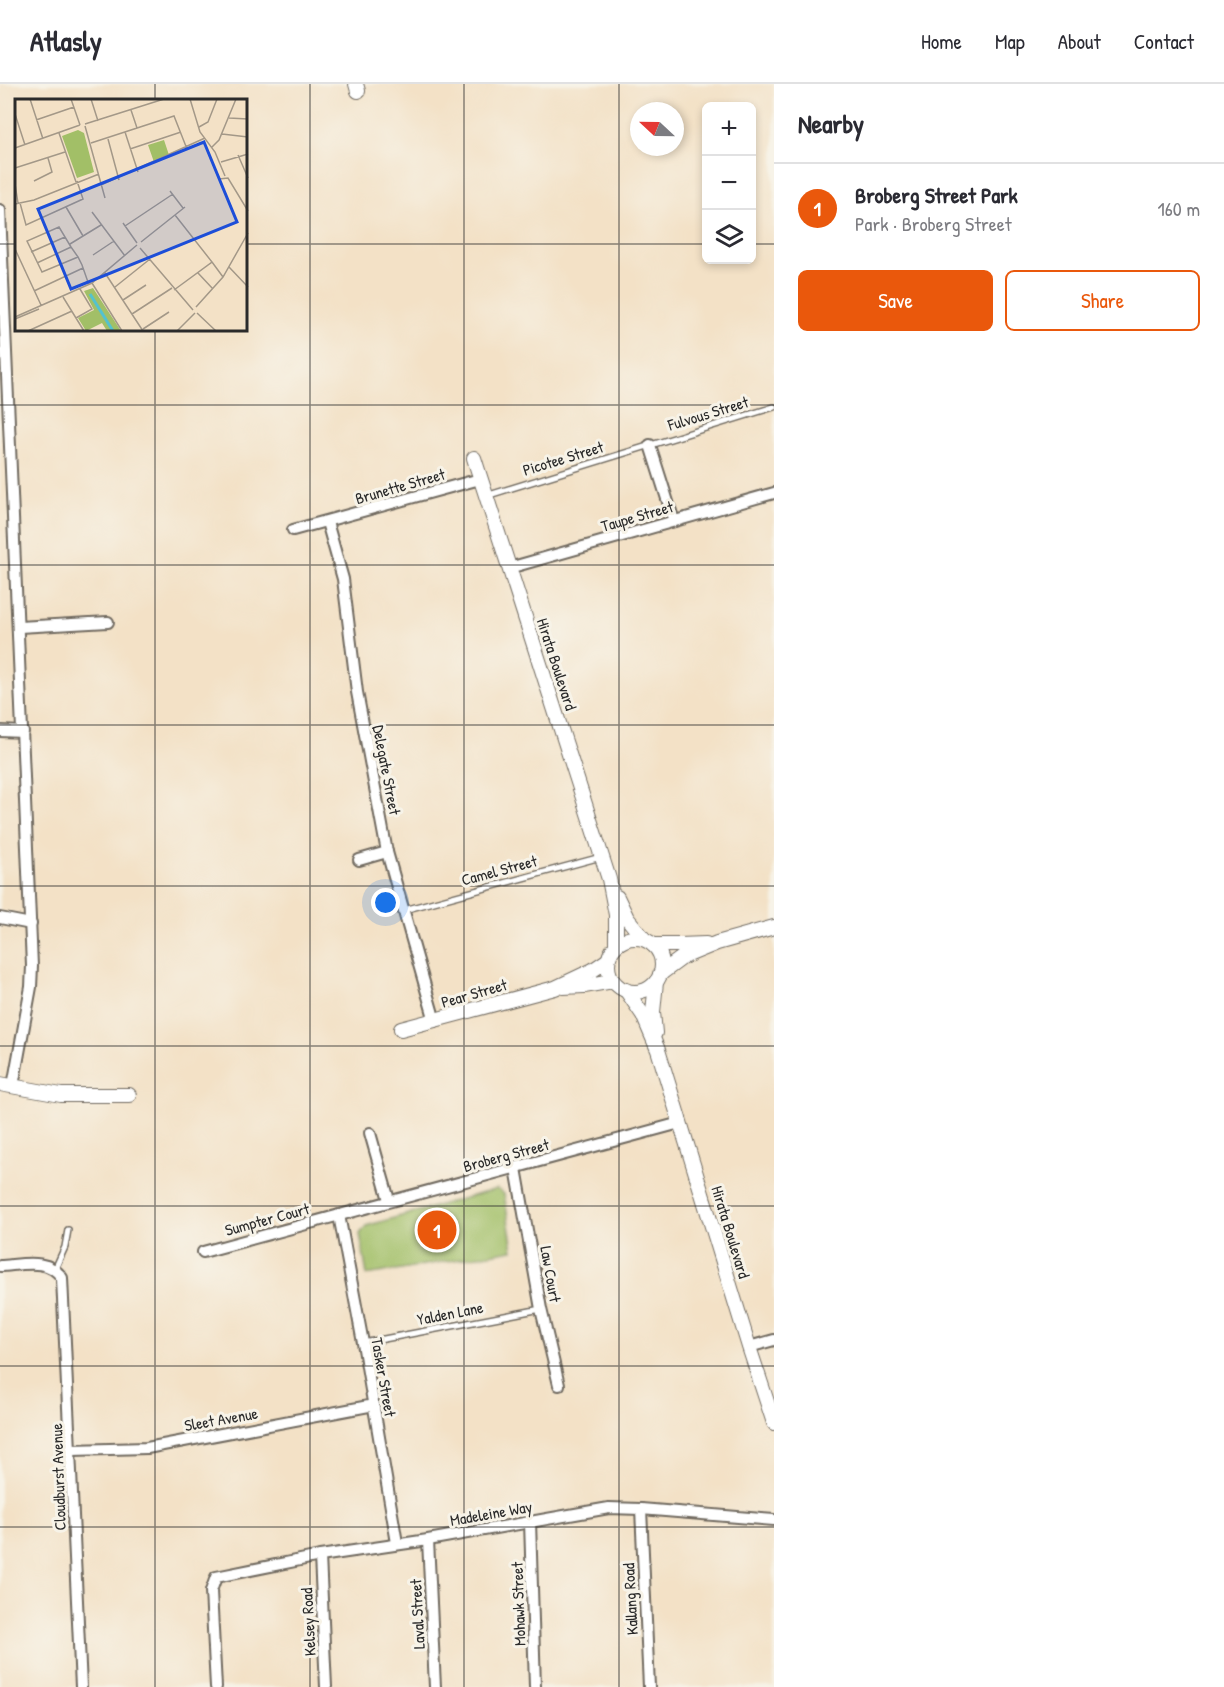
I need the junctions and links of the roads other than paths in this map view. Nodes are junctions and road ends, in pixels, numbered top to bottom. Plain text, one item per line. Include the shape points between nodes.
1 (0, 210) edge
2 (1, 253) edge
3 (774, 407) edge
4 (650, 445) junction
5 (474, 458) dead end
6 (480, 479) junction
7 (774, 493) edge
8 (485, 496) junction
9 (674, 521) junction
10 (327, 522) junction
11 (293, 530) dead end
12 (509, 568) junction
13 (108, 622) dead end
14 (19, 627) junction
15 (0, 731) edge
16 (23, 732) junction
17 (387, 852) junction
18 (601, 857) junction
19 (359, 860) dead end
20 (609, 879) junction
21 (404, 910) junction
22 (0, 918) edge
23 (31, 924) junction
24 (774, 927) edge
25 (649, 942) junction
26 (717, 943) junction
27 (616, 944) junction
28 (608, 960) junction
29 (658, 978) junction
30 (613, 981) junction
31 (555, 988) junction
32 (626, 990) junction
33 (435, 1021) junction
34 (401, 1029) dead end
35 (658, 1050) junction
36 (7, 1085) edge
37 (129, 1095) dead end
38 (680, 1123) junction
39 (370, 1133) dead end
40 (516, 1168) junction
41 (389, 1200) junction
42 (339, 1215) junction
43 (68, 1230) dead end
44 (203, 1252) dead end
45 (0, 1266) edge
46 (56, 1269) junction
47 (541, 1309) junction
48 (774, 1340) edge
49 (363, 1343) junction
50 (749, 1347) junction
51 (559, 1385) dead end
52 (374, 1405) junction
53 (774, 1423) edge
54 (72, 1450) junction
55 (641, 1509) junction
56 (774, 1520) edge
57 (530, 1521) junction
58 (428, 1540) junction
59 (397, 1543) junction
60 (320, 1556) junction
61 (81, 1687) edge
62 (216, 1687) edge
63 (326, 1687) edge
64 (435, 1687) edge
65 (535, 1687) edge
66 (649, 1687) edge

1 - 2 street
2 - 14 street
3 - 4 lane, Fulvous Street
4 - 8 lane, Picotee Street
4 - 9 street
5 - 6 street, Hirata Boulevard
6 - 8 street, Hirata Boulevard
6 - 10 street, Brunette Street
7 - 9 street, Taupe Street
8 - 12 street, Hirata Boulevard
9 - 12 street, Taupe Street
10 - 11 street, Brunette Street
10 - 17 street, Delegate Street via 343,579 357,692
12 - 18 street, Hirata Boulevard
13 - 14 street
14 - 16 street
15 - 16 street
16 - 23 street
17 - 19 street
17 - 21 street, Delegate Street
18 - 20 street, Hirata Boulevard
18 - 21 lane, Camel Street
20 - 25 street, Hirata Boulevard via 627,918
20 - 27 street, Hirata Boulevard via 616,915
21 - 33 street, Delegate Street
22 - 23 street
23 - 36 street via 31,987
24 - 26 street
25 - 26 street
25 - 27 street via 632,937
25 - 29 street via 661,956
26 - 29 street via 683,957
27 - 28 street
28 - 30 street
28 - 31 street, Pear Street
29 - 32 street via 640,992
29 - 35 street, Hirata Boulevard via 653,1012
30 - 31 street, Pear Street
30 - 32 street
31 - 33 street, Pear Street
32 - 35 street, Hirata Boulevard via 643,1015
33 - 34 street, Pear Street
35 - 38 street, Hirata Boulevard
36 - 37 street via 61,1095
38 - 40 street, Broberg Street
38 - 50 street, Hirata Boulevard
39 - 41 street
40 - 41 street, Broberg Street
40 - 47 street, Law Court
41 - 42 street, Broberg Street
42 - 44 street, Sumpter Court
42 - 49 street, Tasker Street
43 - 46 lane
45 - 46 street via 45,1264
46 - 54 street, Cloudburst Avenue via 64,1286
47 - 49 lane, Yalden Lane
47 - 51 street, Law Court
48 - 50 street
49 - 52 street, Tasker Street
50 - 53 street, Hirata Boulevard
52 - 54 street, Sleet Avenue via 147,1448
52 - 59 street, Tasker Street
54 - 61 street, Cloudburst Avenue
55 - 56 street, Madeleine Way
55 - 57 street, Madeleine Way via 609,1508
55 - 66 street, Kallang Road
57 - 58 street, Madeleine Way
57 - 65 street, Mohawk Street
58 - 59 street, Madeleine Way
58 - 64 street, Laval Street
59 - 60 street, Madeleine Way
60 - 62 street, Madeleine Way via 216,1577 211,1591
60 - 63 street, Kelsey Road

